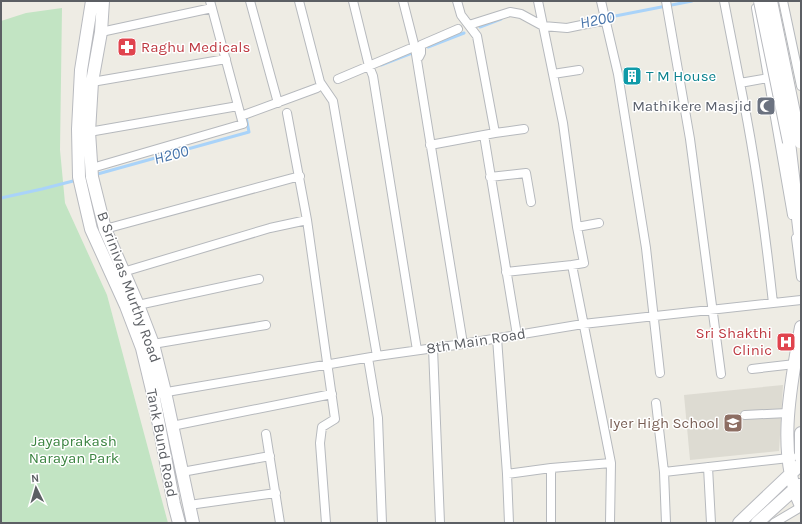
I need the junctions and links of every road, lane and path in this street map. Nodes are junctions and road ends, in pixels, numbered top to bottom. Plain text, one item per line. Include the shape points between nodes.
1 (92, 1) edge
2 (103, 1) edge
3 (250, 1) edge
4 (299, 1) edge
5 (352, 1) edge
6 (403, 1) edge
7 (457, 1) edge
8 (538, 1) edge
9 (601, 1) edge
10 (724, 1) edge
11 (754, 1) edge
12 (760, 1) edge
13 (771, 1) edge
14 (783, 1) edge
15 (666, 2) edge
16 (211, 4) edge
17 (606, 20) junction
18 (469, 25) junction
19 (543, 26) junction
20 (458, 29) dead end
21 (101, 32) junction
22 (409, 49) dead end
23 (226, 58) junction
24 (417, 58) junction
25 (369, 66) junction
26 (579, 70) dead end
27 (553, 74) junction
28 (768, 78) junction
29 (338, 79) dead end
30 (92, 82) junction
31 (740, 83) junction
32 (801, 86) edge
33 (317, 88) dead end
34 (278, 103) junction
35 (238, 106) junction
36 (287, 113) dead end
37 (241, 116) junction
38 (801, 124) edge
39 (778, 128) junction
40 (524, 129) dead end
41 (89, 132) junction
42 (495, 133) junction
43 (484, 135) junction
44 (797, 144) edge
45 (430, 145) junction
46 (92, 173) junction
47 (300, 176) junction
48 (490, 177) junction
49 (531, 202) dead end
50 (307, 220) junction
51 (599, 223) dead end
52 (577, 227) junction
53 (105, 229) junction
54 (801, 244) edge
55 (572, 265) junction
56 (123, 272) junction
57 (506, 272) junction
58 (801, 277) edge
59 (259, 280) dead end
60 (801, 300) edge
61 (773, 303) junction
62 (138, 305) junction
63 (713, 310) junction
64 (653, 316) junction
65 (583, 324) junction
66 (266, 325) dead end
67 (801, 327) edge
68 (517, 335) junction
69 (497, 338) junction
70 (154, 344) junction
71 (463, 344) junction
72 (433, 348) junction
73 (417, 350) junction
74 (377, 356) junction
75 (368, 358) junction
76 (795, 364) junction
77 (328, 365) junction
78 (752, 368) dead end
79 (660, 373) dead end
80 (721, 374) dead end
81 (159, 393) junction
82 (332, 394) junction
83 (656, 403) dead end
84 (788, 412) junction
85 (745, 415) dead end
86 (172, 426) junction
87 (801, 433) edge
88 (266, 434) dead end
89 (801, 451) edge
90 (270, 456) junction
91 (795, 458) edge
92 (611, 463) junction
93 (801, 464) edge
94 (708, 467) junction
95 (551, 468) junction
96 (182, 472) junction
97 (664, 472) junction
98 (507, 474) junction
99 (791, 474) junction
100 (798, 486) edge
101 (276, 493) junction
102 (189, 506) junction
103 (801, 507) edge
104 (180, 523) edge
105 (193, 523) edge
106 (280, 523) edge
107 (326, 523) edge
108 (382, 523) edge
109 (440, 523) edge
110 (509, 523) edge
111 (552, 523) edge
112 (610, 523) edge
113 (666, 523) edge
114 (711, 523) edge
115 (739, 523) edge
116 (757, 523) edge
117 (774, 523) edge

1 - 81 street, Tank Bund Road via 81,70 78,129 80,180 91,228
2 - 21 street, B Srinivas Murthy Road
3 - 34 street
4 - 74 street via 320,82 333,101
5 - 25 street
6 - 24 street
7 - 18 street via 460,15
8 - 19 street
9 - 17 street
10 - 31 street
11 - 28 street
12 - 44 street, bridge
13 - 44 street, bridge
14 - 32 street
15 - 63 street via 690,139
16 - 21 street
16 - 23 street
17 - 19 street via 567,28
17 - 64 street via 618,74 646,248
18 - 19 street via 510,12 521,14
18 - 42 street via 477,36
19 - 27 street
20 - 24 street via 421,45 421,53
21 - 30 street, B Srinivas Murthy Road
22 - 25 street
23 - 30 street
23 - 35 street
24 - 45 street
25 - 29 street
25 - 73 street via 373,76
26 - 27 street
27 - 52 street via 563,123
28 - 31 street
28 - 39 street
30 - 41 street, B Srinivas Murthy Road
31 - 61 street via 761,201
33 - 34 street
34 - 37 street
35 - 37 street
35 - 41 street
36 - 47 street
37 - 46 street via 242,124
38 - 39 street
39 - 58 street
40 - 42 street
41 - 46 street, B Srinivas Murthy Road
42 - 43 street
43 - 45 street
43 - 48 street
44 - 54 street
45 - 71 street
46 - 53 street, B Srinivas Murthy Road
47 - 50 street
47 - 53 street
48 - 49 street via 526,173
48 - 57 street
50 - 56 street via 270,228
50 - 77 street
51 - 52 street
52 - 55 street via 584,263
53 - 56 street, B Srinivas Murthy Road
55 - 57 street
55 - 65 street
56 - 62 street, B Srinivas Murthy Road
57 - 68 street
59 - 62 street
60 - 61 street, 8th Main Road
61 - 63 street, 8th Main Road
62 - 70 street, B Srinivas Murthy Road
63 - 64 street, 8th Main Road
63 - 80 street
64 - 65 street, 8th Main Road
64 - 79 street
65 - 68 street, 8th Main Road
65 - 92 street
66 - 70 street
67 - 76 street
68 - 69 street, 8th Main Road
69 - 71 street, 8th Main Road
69 - 98 street
70 - 81 street, B Srinivas Murthy Road
71 - 72 street, 8th Main Road
72 - 73 street, 8th Main Road
72 - 109 street
73 - 74 street, 8th Main Road
74 - 75 street, 8th Main Road
75 - 77 street, 8th Main Road
75 - 108 street via 378,418
76 - 78 street
76 - 84 street
77 - 81 street, 8th Main Road
77 - 82 street
81 - 86 street, B Srinivas Murthy Road
81 - 104 street, Tank Bund Road via 174,504
82 - 86 street
82 - 107 street via 335,419 322,427 320,443
83 - 97 street
84 - 85 street
84 - 91 street via 787,434
86 - 96 street, B Srinivas Murthy Road
87 - 89 street
88 - 90 street
89 - 91 street
90 - 96 street
90 - 101 street
91 - 94 street
91 - 99 street
92 - 95 street
92 - 112 street
93 - 99 street
94 - 97 street
94 - 114 street
95 - 98 street
95 - 111 street
96 - 102 street, B Srinivas Murthy Road
97 - 113 street
98 - 110 street
99 - 100 street
99 - 115 street
100 - 103 street
100 - 116 street
101 - 102 street
101 - 106 street
102 - 105 street, B Srinivas Murthy Road
103 - 117 street

